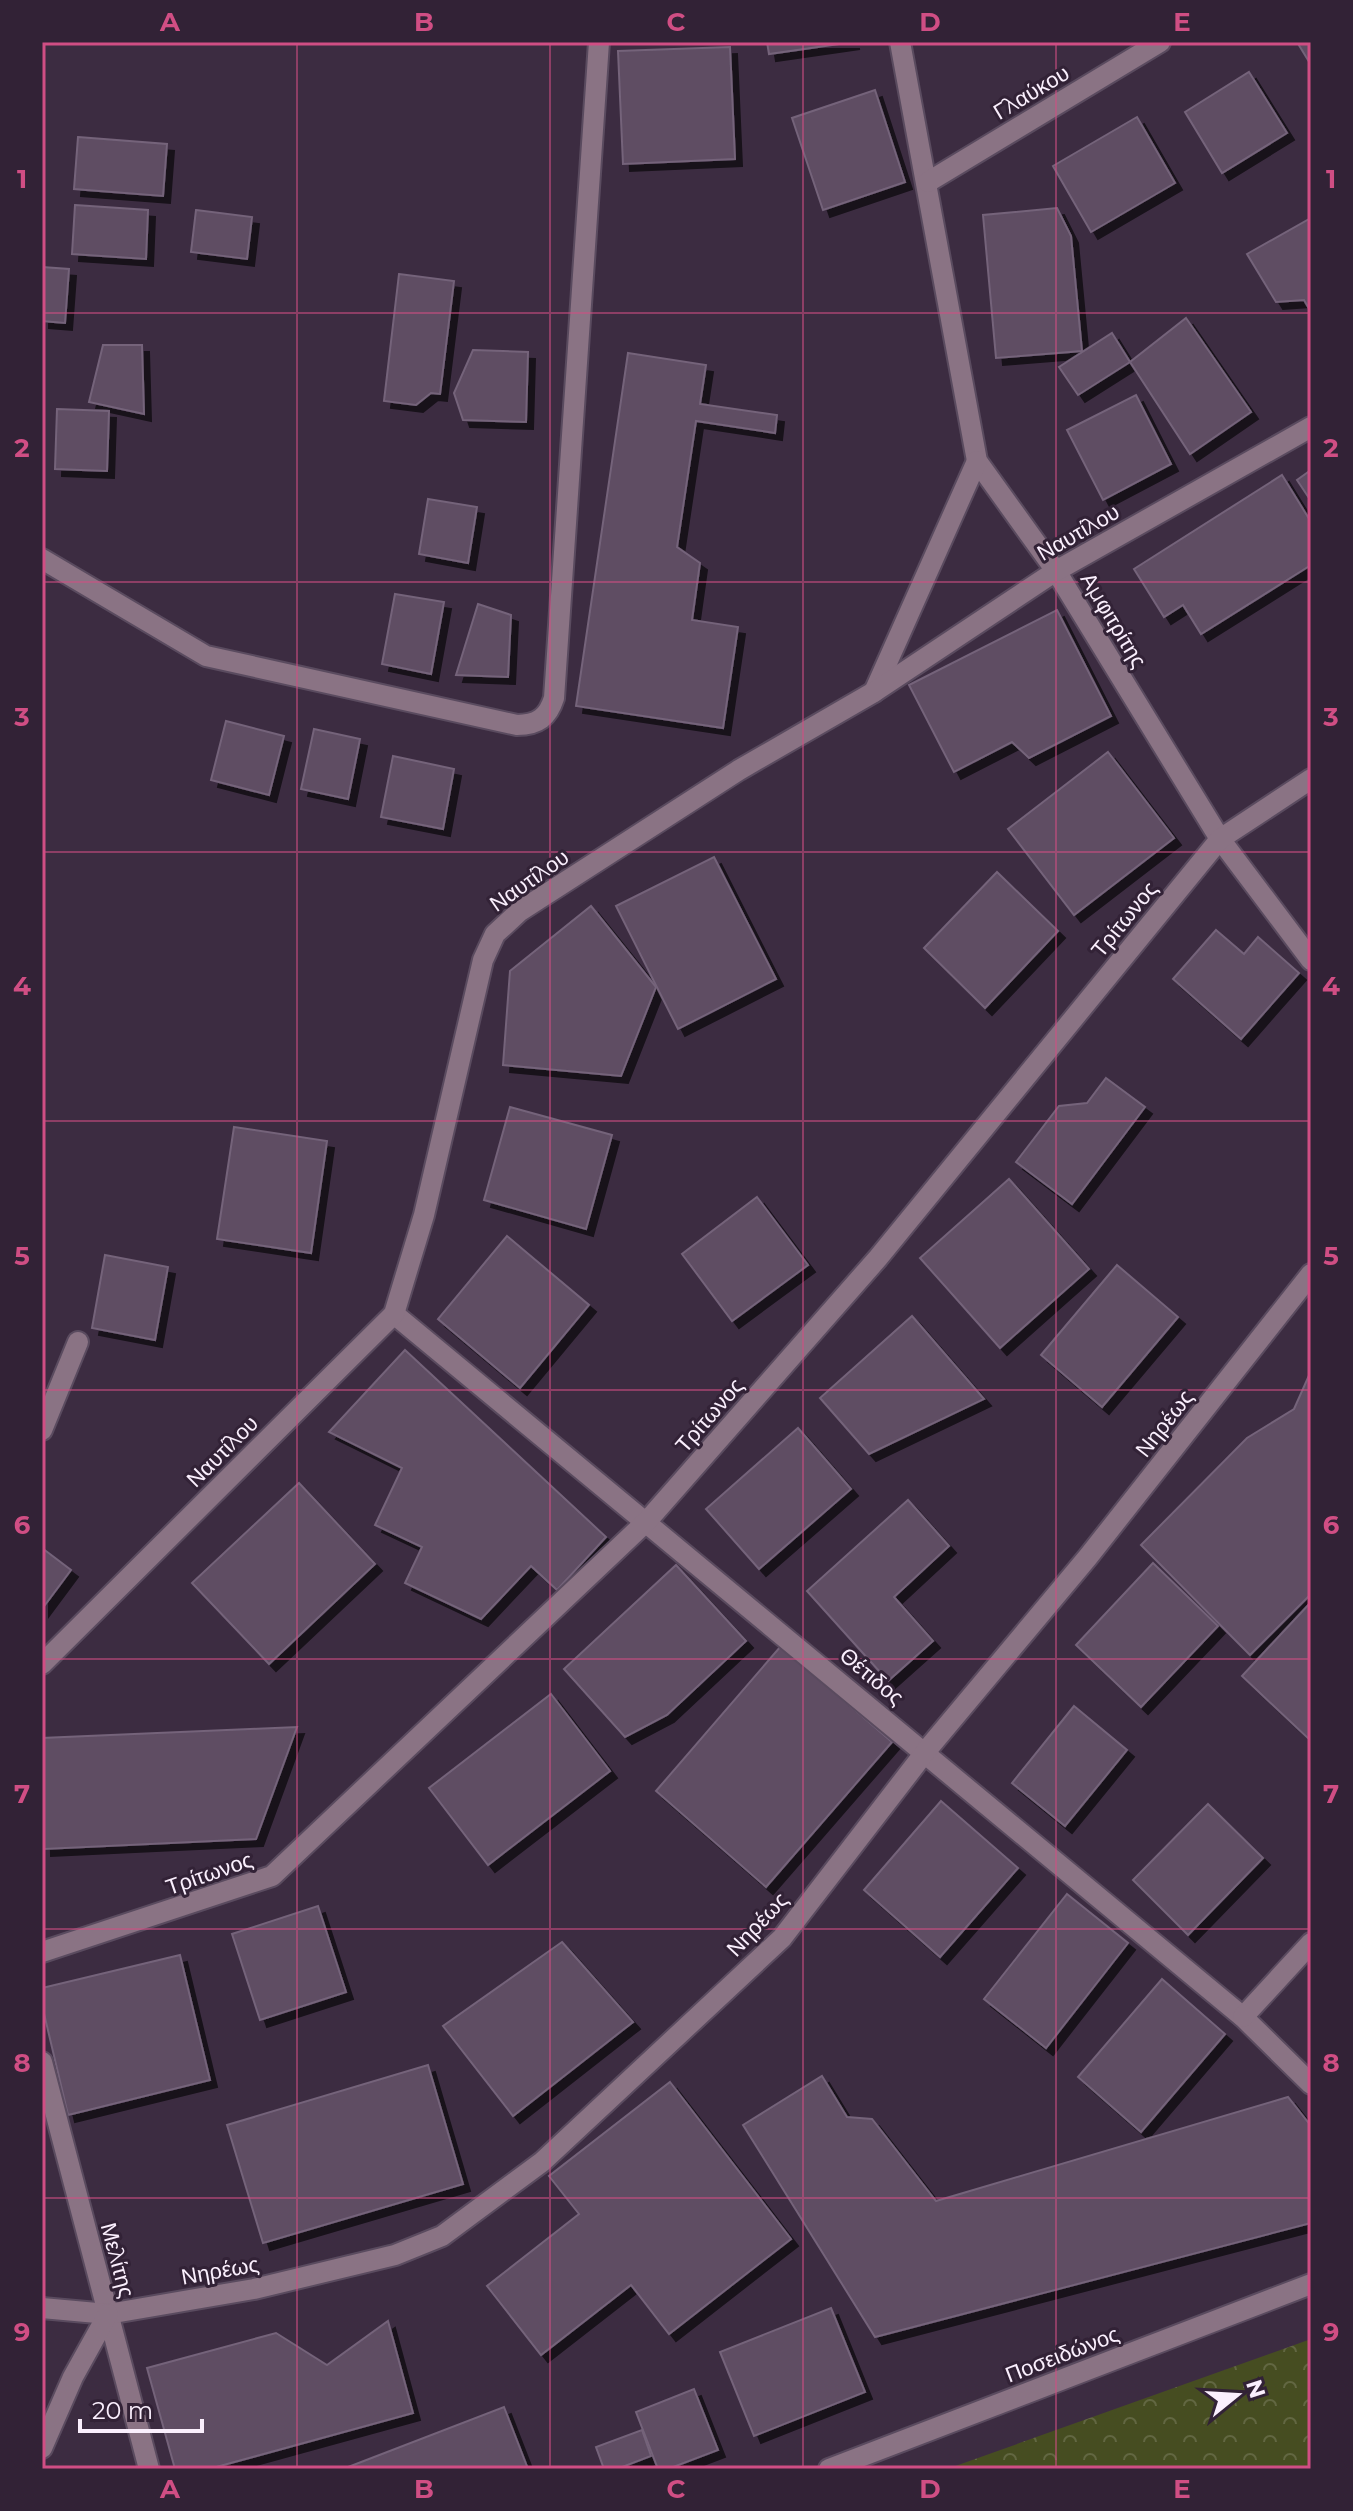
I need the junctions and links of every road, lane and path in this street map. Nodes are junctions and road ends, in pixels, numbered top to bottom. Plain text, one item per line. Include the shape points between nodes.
1 (599, 42) edge
2 (900, 42) edge
3 (1160, 42) edge
4 (928, 182) junction
5 (1311, 427) edge
6 (977, 461) junction
7 (42, 559) edge
8 (1056, 571) junction
9 (874, 692) junction
10 (1311, 779) edge
11 (1220, 839) junction
12 (1311, 960) edge
13 (1311, 1274) edge
14 (394, 1314) junction
15 (78, 1342) dead end
16 (42, 1430) edge
17 (648, 1520) junction
18 (42, 1664) edge
19 (926, 1751) junction
20 (1311, 1943) edge
21 (42, 1952) edge
22 (1243, 2017) junction
23 (42, 2062) edge
24 (1311, 2084) edge
25 (1311, 2284) edge
26 (42, 2308) edge
27 (108, 2314) junction
28 (42, 2448) edge
29 (149, 2469) edge
30 (829, 2469) edge

1 - 7 street via 554,698 542,720 517,725 206,656
2 - 4 street, Αμφιτρίτης
3 - 4 street, Γλαύκου
4 - 6 street, Αμφιτρίτης
5 - 8 street, Ναυτίλου
6 - 8 street, Αμφιτρίτης
6 - 9 street
8 - 9 street, Ναυτίλου
8 - 11 street, Αμφιτρίτης
9 - 14 street, Ναυτίλου via 739,770 520,911 495,934 483,960 424,1215
10 - 11 street, Τρίτωνος
11 - 12 street, Αμφιτρίτης
11 - 17 street, Τρίτωνος via 897,1236
13 - 19 street, Νηρέως via 1088,1557
14 - 17 street, Θέτιδος
14 - 18 street, Ναυτίλου
15 - 16 street
17 - 19 street, Θέτιδος
17 - 21 street, Τρίτωνος via 266,1880
19 - 22 street, Θέτιδος
19 - 27 street, Νηρέως via 782,1938 542,2162 442,2236 395,2255 254,2289
20 - 22 street
22 - 24 street, Θέτιδος
23 - 27 street, Μελίτης
25 - 30 street, Ποσειδώνος
26 - 27 street, Νηρέως
27 - 28 street
27 - 29 street, Μελίτης

